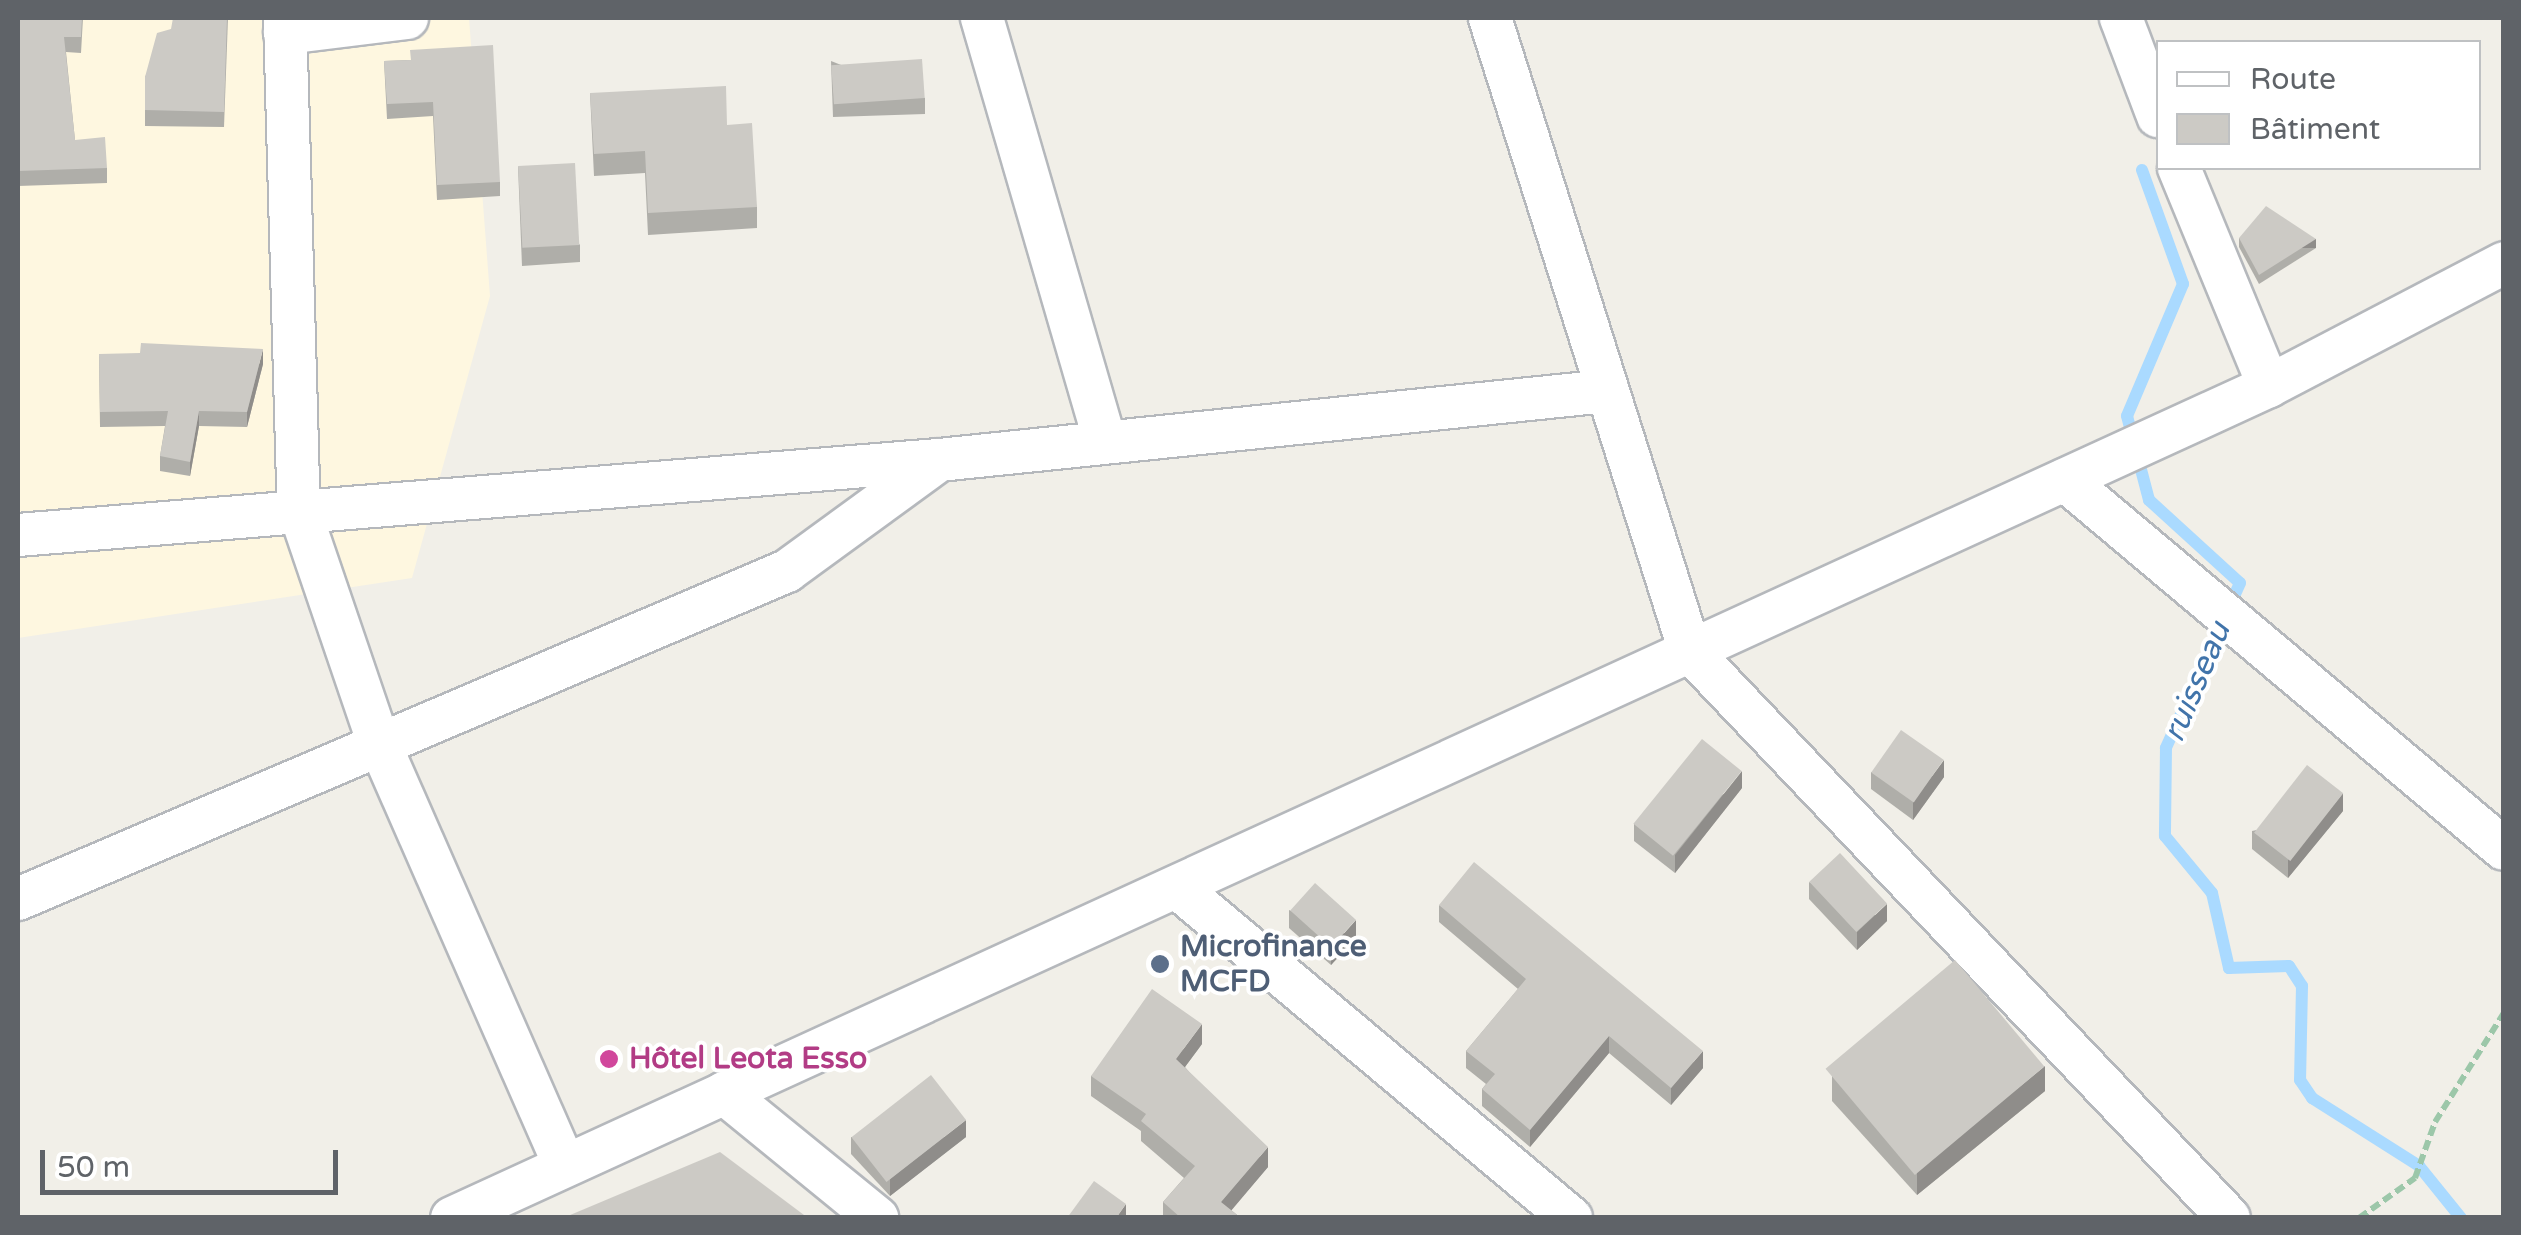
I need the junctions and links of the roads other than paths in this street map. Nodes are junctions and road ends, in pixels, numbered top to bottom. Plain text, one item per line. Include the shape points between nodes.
1 (407, 18) edge
2 (982, 18) edge
3 (1490, 18) edge
4 (2121, 18) edge
5 (285, 25) edge
6 (2156, 111) edge
7 (2181, 170) edge
8 (2504, 263) edge
9 (2269, 386) junction
10 (1607, 391) junction
11 (1105, 442) junction
12 (940, 460) junction
13 (2065, 480) junction
14 (299, 509) junction
15 (18, 536) edge
16 (1690, 651) junction
17 (378, 738) junction
18 (2504, 849) edge
19 (1179, 888) junction
20 (18, 899) edge
21 (724, 1094) junction
22 (564, 1165) junction
23 (452, 1218) edge
24 (877, 1218) edge
25 (1571, 1218) edge
26 (2229, 1218) edge

1 - 5 street
2 - 11 street
3 - 10 street
4 - 6 street
5 - 14 street
7 - 9 street
8 - 9 street
9 - 13 street
10 - 11 street
10 - 16 street
11 - 12 street
12 - 14 street
12 - 17 street via 786,571
13 - 16 street
13 - 18 street
14 - 15 street
14 - 17 street
16 - 19 street
16 - 26 street
17 - 20 street
17 - 22 street
19 - 21 street
19 - 25 street
21 - 22 street
21 - 24 street
22 - 23 street

